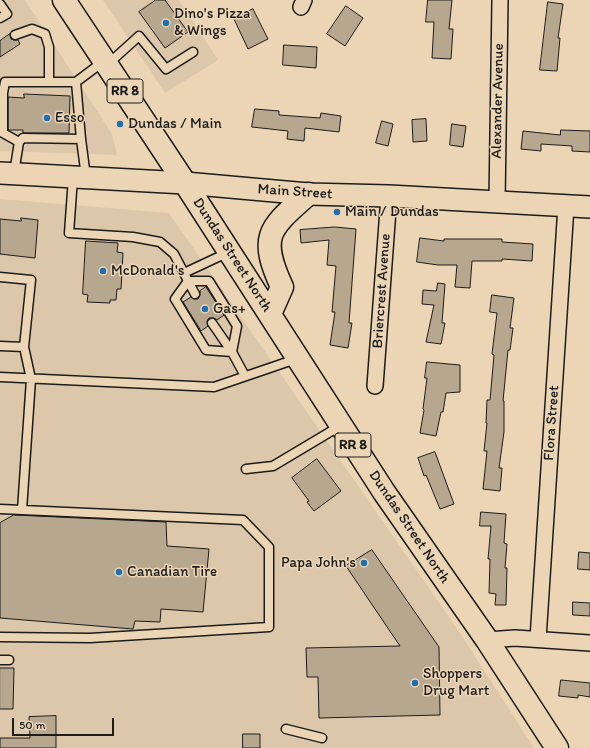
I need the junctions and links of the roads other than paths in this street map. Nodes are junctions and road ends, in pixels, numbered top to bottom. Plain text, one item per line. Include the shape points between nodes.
1 (64, 0) edge
2 (500, 0) edge
3 (0, 4) edge
4 (0, 18) edge
5 (15, 35) dead end
6 (193, 52) dead end
7 (106, 63) junction
8 (2, 82) edge
9 (49, 82) junction
10 (76, 82) junction
11 (80, 139) junction
12 (19, 142) junction
13 (7, 173) edge
14 (80, 177) junction
15 (185, 182) junction
16 (308, 194) junction
17 (390, 196) junction
18 (497, 202) junction
19 (566, 206) junction
20 (590, 207) edge
21 (230, 252) junction
22 (186, 277) junction
23 (0, 278) edge
24 (195, 294) dead end
25 (270, 314) junction
26 (212, 323) dead end
27 (0, 346) edge
28 (24, 347) junction
29 (232, 352) junction
30 (298, 358) junction
31 (245, 376) junction
32 (0, 377) edge
33 (31, 378) junction
34 (375, 386) dead end
35 (340, 426) junction
36 (246, 469) dead end
37 (0, 509) edge
38 (22, 510) junction
39 (0, 637) edge
40 (538, 639) junction
41 (487, 640) junction
42 (590, 643) edge
43 (0, 660) edge
44 (9, 660) dead end
45 (286, 729) dead end
46 (322, 738) dead end
47 (557, 748) edge

1 - 7 main road, RR 8
2 - 18 street, Alexander Avenue
3 - 4 lane via 7,14
5 - 9 lane via 32,29 46,34 49,47
6 - 7 lane via 166,69 139,36
7 - 10 lane
7 - 15 main road, RR 8
8 - 9 lane
8 - 12 lane via 3,133
9 - 10 lane
10 - 11 lane
11 - 12 lane via 23,138
11 - 14 lane
12 - 13 lane
13 - 14 main road, Main Street
14 - 15 main road, Main Street
14 - 22 lane via 69,232 133,237 160,242 174,254
15 - 16 main road, Main Street
15 - 21 main road, Dundas Street North / RR 8
16 - 17 main road, Main Street
16 - 25 main road via 278,222 270,238 270,256 282,287
17 - 18 main road, Main Street
17 - 34 street, Briercrest Avenue
18 - 19 main road, Main Street
19 - 20 main road, Main Street
19 - 40 street, Flora Street
21 - 22 lane
21 - 25 main road, Dundas Street North / RR 8
22 - 24 lane
22 - 29 lane via 209,281 237,326
22 - 29 lane via 175,299 206,350
23 - 28 lane via 31,280
25 - 30 main road, Dundas Street North / RR 8
26 - 29 lane
27 - 28 lane
28 - 33 lane
29 - 31 lane
30 - 31 lane
30 - 35 main road, Dundas Street North / RR 8
31 - 33 lane via 214,387
32 - 33 lane
33 - 38 lane
35 - 36 lane via 273,466
35 - 41 main road, Dundas Street North / RR 8
37 - 38 lane
38 - 39 lane via 243,520 269,547 269,627 90,638
40 - 41 street
40 - 42 street
41 - 47 main road, Dundas Street North / RR 8
43 - 44 lane
45 - 46 lane

